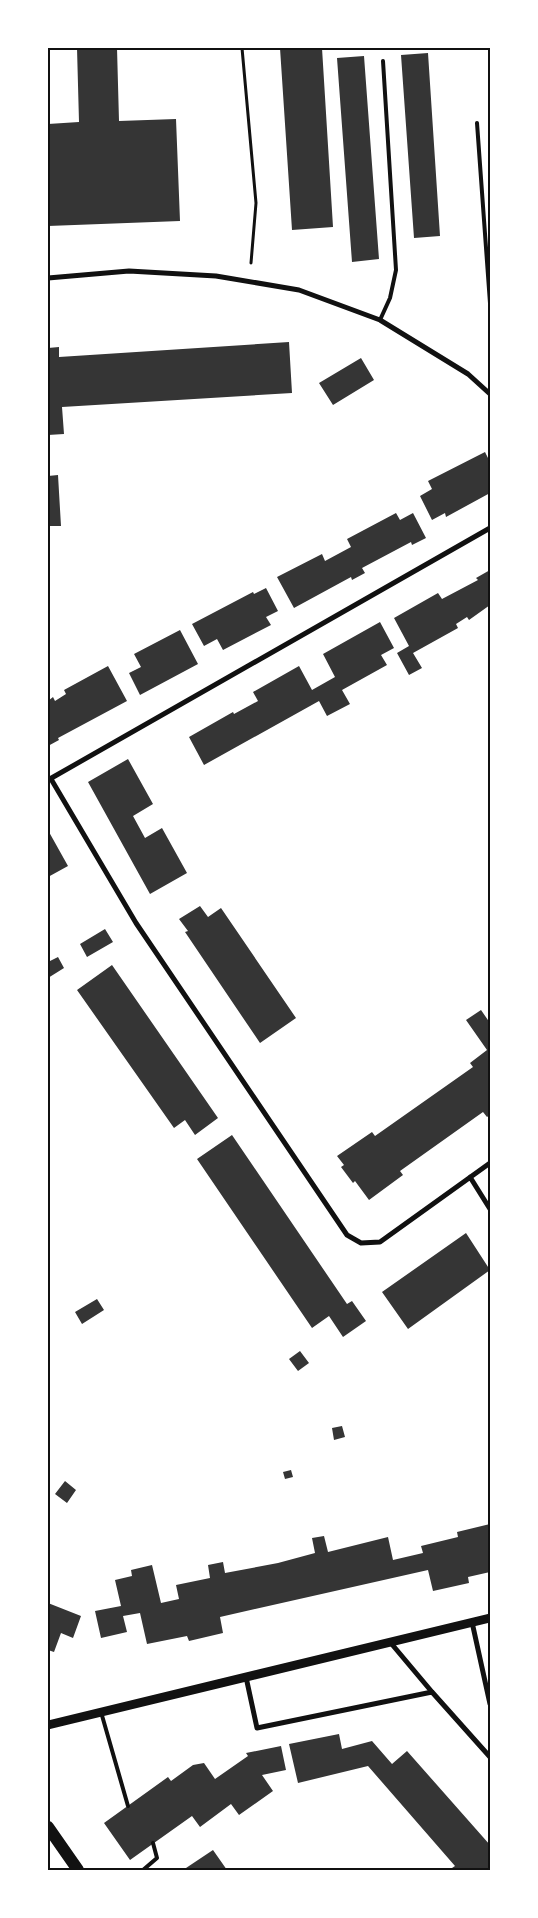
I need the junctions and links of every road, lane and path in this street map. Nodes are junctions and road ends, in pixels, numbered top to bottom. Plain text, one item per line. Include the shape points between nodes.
1 (242, 48) edge
2 (382, 61) dead end
3 (476, 123) dead end
4 (48, 278) edge
5 (248, 281) junction
6 (490, 303) edge
7 (380, 320) junction
8 (490, 394) edge
9 (490, 528) edge
10 (49, 779) edge
11 (490, 1163) edge
12 (470, 1177) junction
13 (490, 1209) edge
14 (490, 1618) edge
15 (472, 1622) junction
16 (390, 1642) junction
17 (246, 1677) junction
18 (432, 1692) junction
19 (490, 1704) edge
20 (101, 1712) junction
21 (48, 1725) edge
22 (490, 1757) edge
23 (128, 1806) dead end
24 (48, 1828) edge
25 (153, 1843) dead end
26 (78, 1870) edge
27 (143, 1870) edge

1 - 5 path via 256,203
2 - 7 lane via 396,270 390,298
3 - 6 lane
4 - 5 street via 129,271
5 - 7 street via 299,290
7 - 8 street via 468,374
9 - 10 street
10 - 12 street via 136,924 347,1235 361,1243 380,1242
11 - 12 street
12 - 13 street
14 - 15 street
15 - 16 street
15 - 19 street
16 - 17 street
16 - 18 street
17 - 18 street via 257,1728
17 - 20 street
18 - 22 street
20 - 21 street
20 - 23 lane
24 - 26 main road
25 - 27 lane via 157,1858

